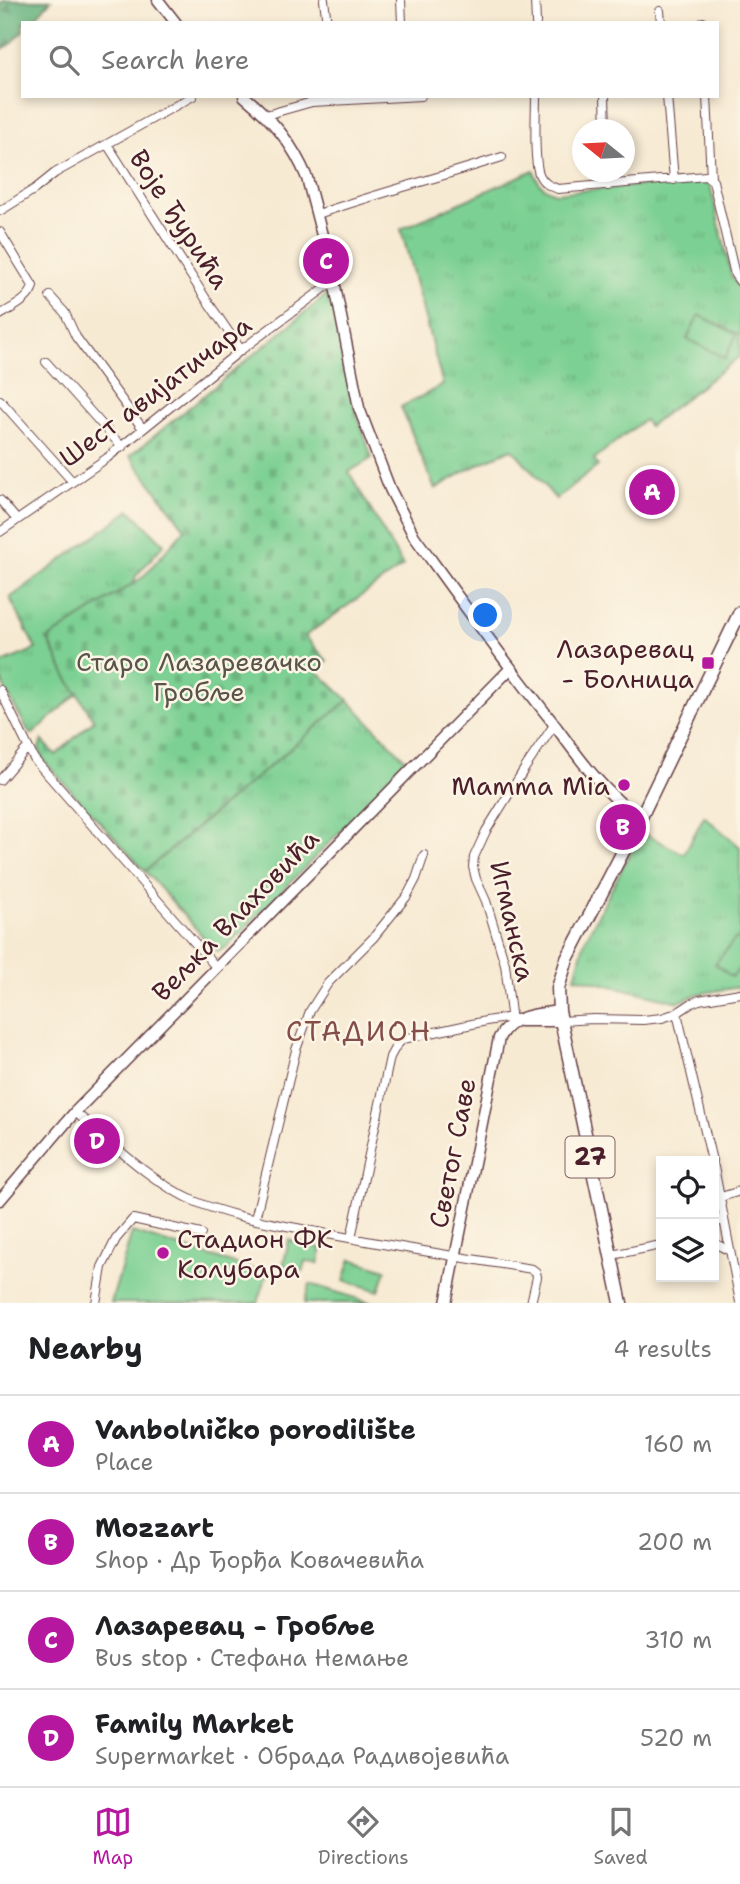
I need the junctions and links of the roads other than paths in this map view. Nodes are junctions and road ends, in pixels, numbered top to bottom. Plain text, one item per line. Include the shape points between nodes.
1 (158, 0) edge
2 (324, 0) edge
3 (401, 0) edge
4 (536, 0) edge
5 (660, 11) dead end
6 (174, 21) edge
7 (327, 21) edge
8 (402, 21) edge
9 (536, 21) edge
10 (660, 21) edge
11 (189, 98) edge
12 (246, 98) edge
13 (385, 98) edge
14 (536, 98) edge
15 (605, 98) edge
16 (667, 98) edge
17 (707, 98) edge
18 (267, 115) junction
19 (606, 119) edge
20 (107, 144) junction
21 (502, 158) dead end
22 (710, 178) junction
23 (674, 180) junction
24 (608, 182) edge
25 (608, 186) junction
26 (0, 211) edge
27 (317, 214) junction
28 (0, 232) edge
29 (334, 281) junction
30 (740, 282) edge
31 (50, 296) dead end
32 (0, 315) edge
33 (241, 350) junction
34 (46, 362) dead end
35 (0, 400) edge
36 (143, 429) junction
37 (122, 447) junction
38 (72, 481) junction
39 (0, 500) edge
40 (17, 520) junction
41 (0, 532) edge
42 (740, 612) edge
43 (510, 669) junction
44 (0, 690) edge
45 (554, 725) junction
46 (28, 747) junction
47 (0, 780) edge
48 (640, 819) junction
49 (424, 855) dead end
50 (216, 967) junction
51 (740, 993) edge
52 (677, 1013) junction
53 (560, 1016) junction
54 (514, 1020) junction
55 (75, 1112) junction
56 (711, 1156) edge
57 (719, 1188) edge
58 (740, 1191) edge
59 (721, 1197) junction
60 (0, 1200) edge
61 (724, 1216) junction
62 (254, 1219) junction
63 (719, 1221) edge
64 (201, 1234) dead end
65 (351, 1238) junction
66 (656, 1246) edge
67 (719, 1246) edge
68 (730, 1251) junction
69 (611, 1255) junction
70 (455, 1257) junction
71 (740, 1298) edge
72 (96, 1303) edge
73 (446, 1303) edge
74 (531, 1303) edge
75 (621, 1303) edge

1 - 6 street
2 - 7 street
3 - 8 street
4 - 9 street
5 - 10 street
11 - 20 street
12 - 18 street
13 - 18 street via 312,102
14 - 25 street via 540,178 558,189
15 - 19 street
16 - 23 street
17 - 22 street
18 - 27 street via 301,163
20 - 26 street
20 - 33 street, Воје Ђурића
21 - 27 street
22 - 23 street
22 - 30 street
23 - 25 street
24 - 25 street
27 - 29 street
28 - 32 street via 33,286 28,296
29 - 33 street, Шест авијатичара
29 - 43 street via 359,408 390,489 414,536
31 - 36 street
33 - 36 street, Шест авијатичара
34 - 37 street
35 - 38 street
36 - 37 street, Шест авијатичара
37 - 38 street, Шест авијатичара
38 - 40 street, Шест авијатичара
39 - 40 street
40 - 41 street, Шест авијатичара
42 - 48 main road, 27
43 - 45 street
43 - 50 street, Вељка Влаховића
44 - 46 street
45 - 48 street via 602,786
45 - 54 street, Игманска via 474,857 476,879 505,964
46 - 47 street
46 - 50 street
48 - 53 main road, 27 via 563,968 558,988
49 - 62 street via 407,896 373,939 328,983 310,1011
50 - 55 street, Вељка Влаховића
51 - 52 street via 699,1000
52 - 53 street via 652,1020
52 - 56 street
53 - 54 street
53 - 69 main road, 27
54 - 65 street via 486,1021 403,1039 396,1046 382,1086
54 - 70 street, Светог Саве via 503,1030 496,1048
55 - 60 street, Вељка Влаховића
55 - 62 street via 169,1188 194,1202
57 - 59 street
58 - 59 street
59 - 61 street
61 - 63 street
61 - 68 street
62 - 65 street
64 - 72 street via 133,1219 102,1267
65 - 70 street
66 - 69 street
67 - 68 street
68 - 71 street
69 - 75 main road, 27
70 - 73 street, Светог Саве
70 - 74 street via 532,1269 537,1278

